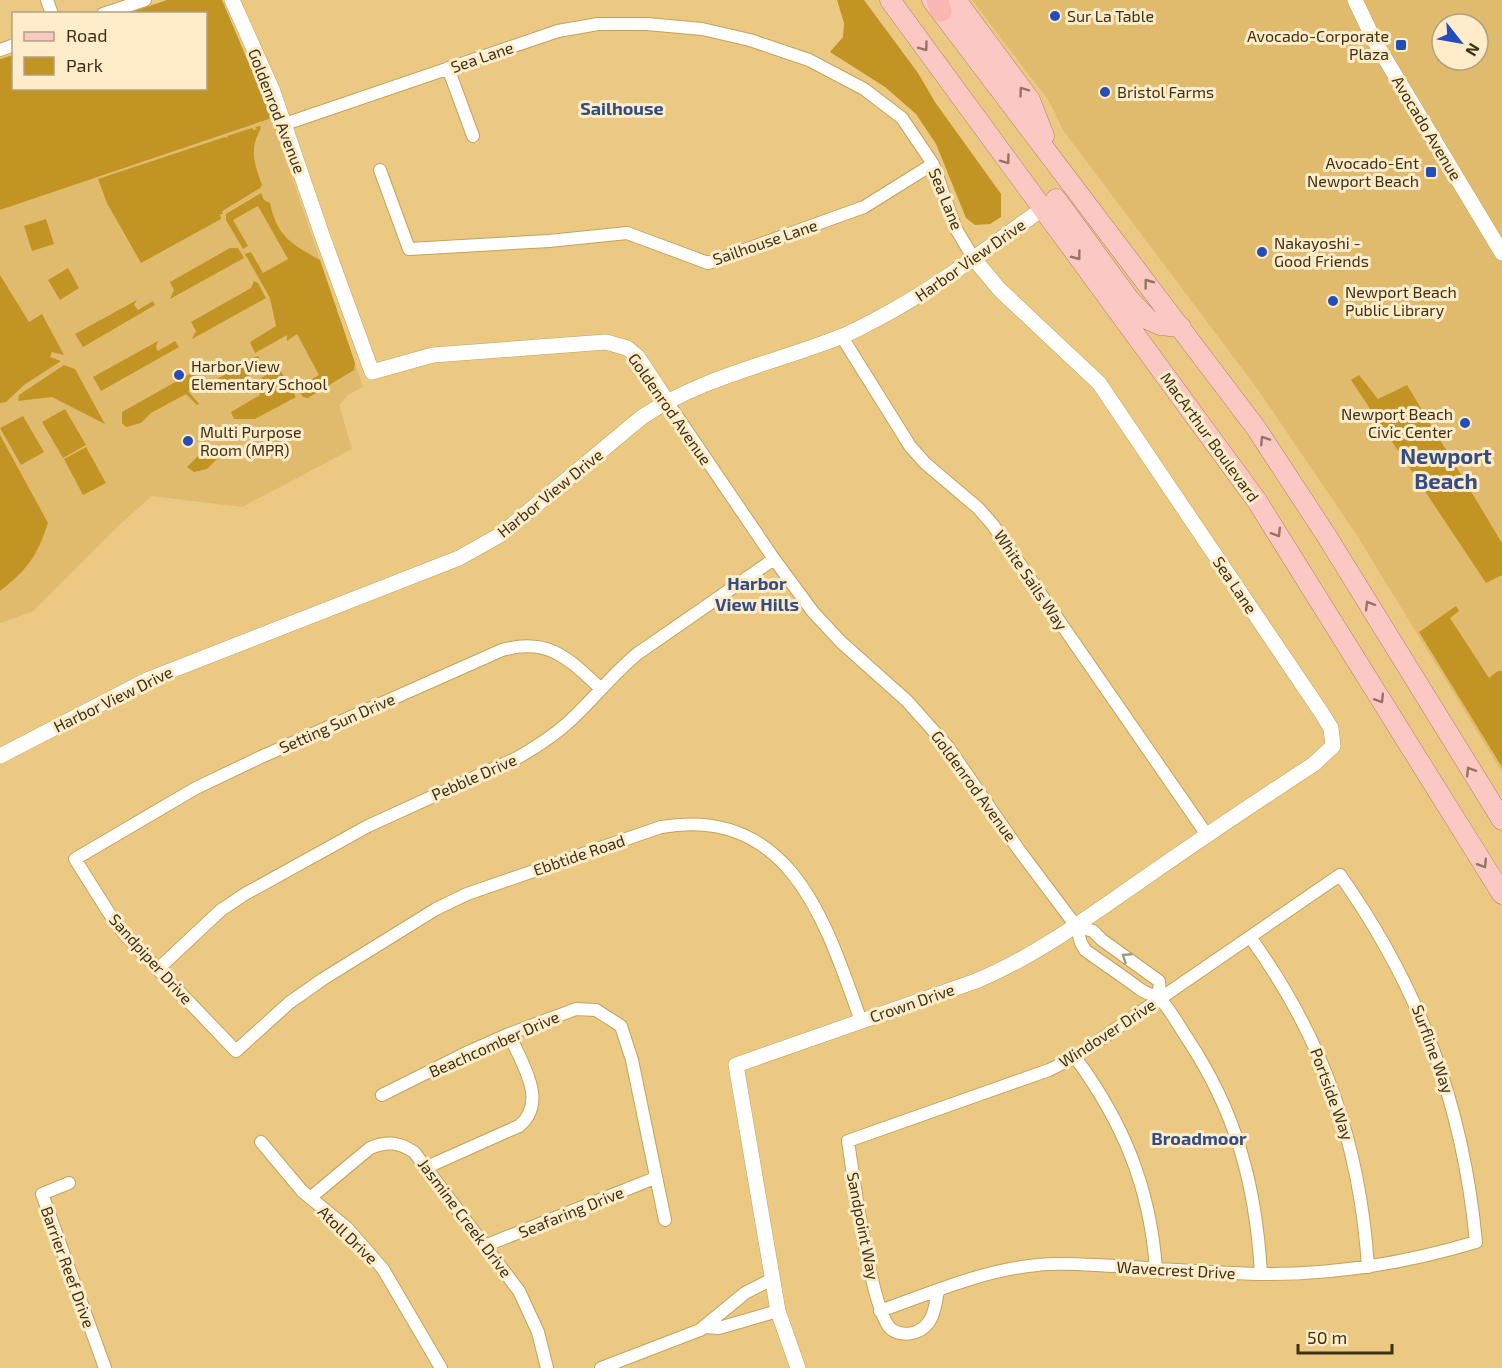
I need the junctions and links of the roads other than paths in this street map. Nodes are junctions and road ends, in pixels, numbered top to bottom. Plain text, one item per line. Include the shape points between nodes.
1 (145, 0) edge
2 (232, 0) edge
3 (890, 0) edge
4 (1355, 0) edge
5 (942, 3) edge
6 (109, 12) edge
7 (448, 68) junction
8 (285, 124) junction
9 (473, 136) dead end
10 (933, 164) junction
11 (380, 170) dead end
12 (1074, 186) junction
13 (1049, 204) junction
14 (1502, 253) edge
15 (974, 259) junction
16 (1181, 327) junction
17 (842, 337) junction
18 (666, 400) junction
19 (774, 559) junction
20 (601, 689) junction
21 (1333, 746) joint
22 (0, 756) edge
23 (1502, 820) edge
24 (1207, 835) junction
25 (75, 859) joint
26 (1340, 874) joint
27 (1502, 894) edge
28 (1076, 926) junction
29 (1250, 937) junction
30 (158, 969) junction
31 (1160, 999) junction
32 (861, 1021) junction
33 (509, 1034) junction
34 (236, 1051) joint
35 (1075, 1057) junction
36 (382, 1095) dead end
37 (848, 1141) joint
38 (261, 1142) dead end
39 (427, 1167) junction
40 (655, 1178) junction
41 (69, 1183) dead end
42 (310, 1198) junction
43 (665, 1220) dead end
44 (1476, 1242) joint
45 (487, 1245) junction
46 (1368, 1267) junction
47 (1156, 1269) junction
48 (1261, 1274) junction
49 (772, 1279) junction
50 (939, 1290) junction
51 (745, 1293) junction
52 (778, 1311) junction
53 (880, 1311) junction
54 (751, 1317) junction
55 (704, 1328) junction
56 (105, 1368) edge
57 (441, 1368) edge
58 (547, 1368) edge
59 (601, 1368) edge
60 (798, 1368) edge

1 - 6 street
2 - 8 street, Goldenrod Avenue
3 -> 13 main road, MacArthur Boulevard
4 - 14 street, Avocado Avenue via 1374,40
12 -> 5 main road
7 - 8 street, Sea Lane
7 - 9 street
7 - 10 street, Sea Lane via 558,31 598,24 702,29 809,60 864,90 902,118
8 - 18 street, Goldenrod Avenue via 372,372 433,355 606,342 627,348 637,356
10 - 11 street, Sailhouse Lane via 864,207 708,263 627,233 409,249
10 - 15 street, Sea Lane via 956,229
12 - 13 street, Harbor View Drive
16 -> 12 main road
13 - 15 street, Harbor View Drive
13 - 16 main road via 1149,320
13 -> 27 main road, MacArthur Boulevard via 1257,501
15 - 17 street, Harbor View Drive via 913,300
15 - 21 street, Sea Lane via 1000,290 1099,383 1326,720
23 -> 16 main road via 1320,525 1256,428
17 - 18 street, Harbor View Drive
17 - 24 street, White Sails Way via 910,446 993,525
18 - 19 street, Goldenrod Avenue
18 - 22 street, Harbor View Drive via 500,535 459,558 147,680
19 - 20 street, Pebble Drive via 637,654
19 - 28 street, Goldenrod Avenue via 833,634 935,731
20 - 25 street, Setting Sun Drive via 556,651 527,645 502,650 196,788
20 - 30 street, Pebble Drive via 574,718 538,746 368,826 245,894 221,910
21 - 24 street, Crown Drive via 1314,764
24 - 28 street, Crown Drive
25 - 30 street, Sandpiper Drive via 109,913
26 - 29 street, Windover Drive
26 - 44 street, Surfline Way via 1381,935 1428,1032 1452,1100
28 - 31 street, Goldenrod Avenue via 1085,950
31 -> 28 street, Goldenrod Avenue via 1159,981 1093,931
28 - 32 street, Crown Drive via 1006,969
29 - 31 street, Windover Drive
29 - 46 street, Portside Way via 1298,1011 1335,1093 1358,1179
30 - 34 street, Sandpiper Drive
31 - 35 street, Windover Drive
31 - 48 street, Goldenrod Avenue via 1206,1066 1231,1121 1252,1197
32 - 34 street, Ebbtide Road via 826,927 789,867 740,833 721,826 681,823 648,830 467,894 436,909 323,979
32 - 49 street, Crown Drive via 736,1065
33 - 36 street, Beachcomber Drive
33 - 39 street via 534,1095 530,1114 519,1126
33 - 40 street, Beachcomber Drive via 586,1008 621,1026 633,1060
35 - 37 street, Windover Drive via 1049,1070
35 - 47 street via 1098,1088 1132,1156 1152,1230
37 - 53 street, Sandpoint Way
38 - 42 street, Atoll Drive
39 - 42 street, Jasmine Creek Drive via 404,1146 381,1144 370,1148
39 - 45 street, Jasmine Creek Drive
40 - 43 street, Beachcomber Drive
40 - 45 street, Seafaring Drive
41 - 56 street, Barrier Reef Drive via 42,1194
42 - 57 street, Atoll Drive via 347,1228 383,1269
44 - 46 street, Wavecrest Drive
45 - 58 street, Jasmine Creek Drive via 530,1311
46 - 48 street, Wavecrest Drive
47 - 48 street, Wavecrest Drive
47 - 50 street, Wavecrest Drive via 1037,1265 981,1276
49 - 51 street
49 - 52 street, Crown Drive
50 - 53 street, Wavecrest Drive
50 - 53 street via 933,1315 927,1325 914,1333 899,1333 890,1328
51 - 54 street
51 - 55 street
52 - 54 street
52 - 60 street, Crown Drive
54 - 55 street via 719,1328
55 - 59 street

